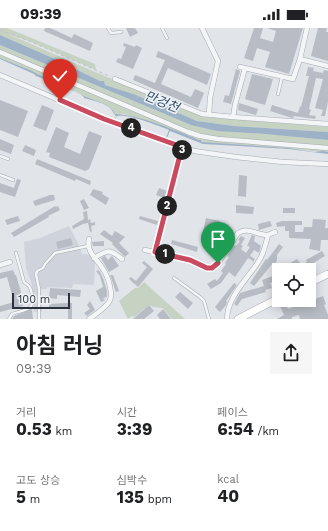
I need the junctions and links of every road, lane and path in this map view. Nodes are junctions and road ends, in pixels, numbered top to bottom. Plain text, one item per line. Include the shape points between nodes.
1 (108, 28) edge
2 (162, 28) edge
3 (202, 28) edge
4 (307, 28) edge
5 (0, 30) edge
6 (121, 32) dead end
7 (167, 38) dead end
8 (0, 52) edge
9 (300, 59) junction
10 (328, 66) edge
11 (0, 75) edge
12 (282, 77) junction
13 (115, 79) joint
14 (278, 94) dead end
15 (138, 96) dead end
16 (133, 108) junction
17 (209, 115) junction
18 (233, 117) junction
19 (328, 124) edge
20 (182, 147) junction
21 (328, 148) edge
22 (0, 156) edge
23 (8, 159) dead end
24 (328, 164) edge
25 (0, 175) edge
26 (13, 180) dead end
27 (276, 232) dead end
28 (268, 235) junction
29 (89, 239) dead end
30 (88, 246) junction
31 (145, 250) dead end
32 (155, 252) junction
33 (16, 253) dead end
34 (94, 258) junction
35 (122, 259) dead end
36 (10, 262) dead end
37 (0, 265) edge
38 (328, 274) edge
39 (174, 278) dead end
40 (316, 280) edge
41 (272, 302) edge
42 (9, 319) edge
43 (39, 319) edge
44 (90, 319) edge
45 (208, 319) edge
46 (227, 319) edge
47 (238, 319) edge

1 - 6 lane via 111,33
2 - 7 lane
3 - 17 street via 218,61
4 - 9 street
5 - 13 path
8 - 16 street
9 - 10 street
9 - 12 street via 293,79
11 - 20 street via 91,114
12 - 14 lane
12 - 18 street via 243,67
13 - 17 street
15 - 16 path
16 - 21 street via 200,136
17 - 18 street
18 - 19 street
20 - 24 street via 236,157
20 - 32 street
22 - 23 lane
25 - 26 lane
27 - 28 street
28 - 32 street via 243,230 238,233 218,263 210,269 190,260
28 - 46 street via 261,258 232,300
29 - 30 street
30 - 34 street
30 - 43 lane via 55,253 43,268 37,271
31 - 32 street
33 - 42 lane via 24,282 32,290 33,300 29,309 12,314
34 - 35 street via 110,251
34 - 44 street via 104,269 111,298
36 - 37 street
38 - 40 street
39 - 45 lane via 200,296 204,301
41 - 47 street

